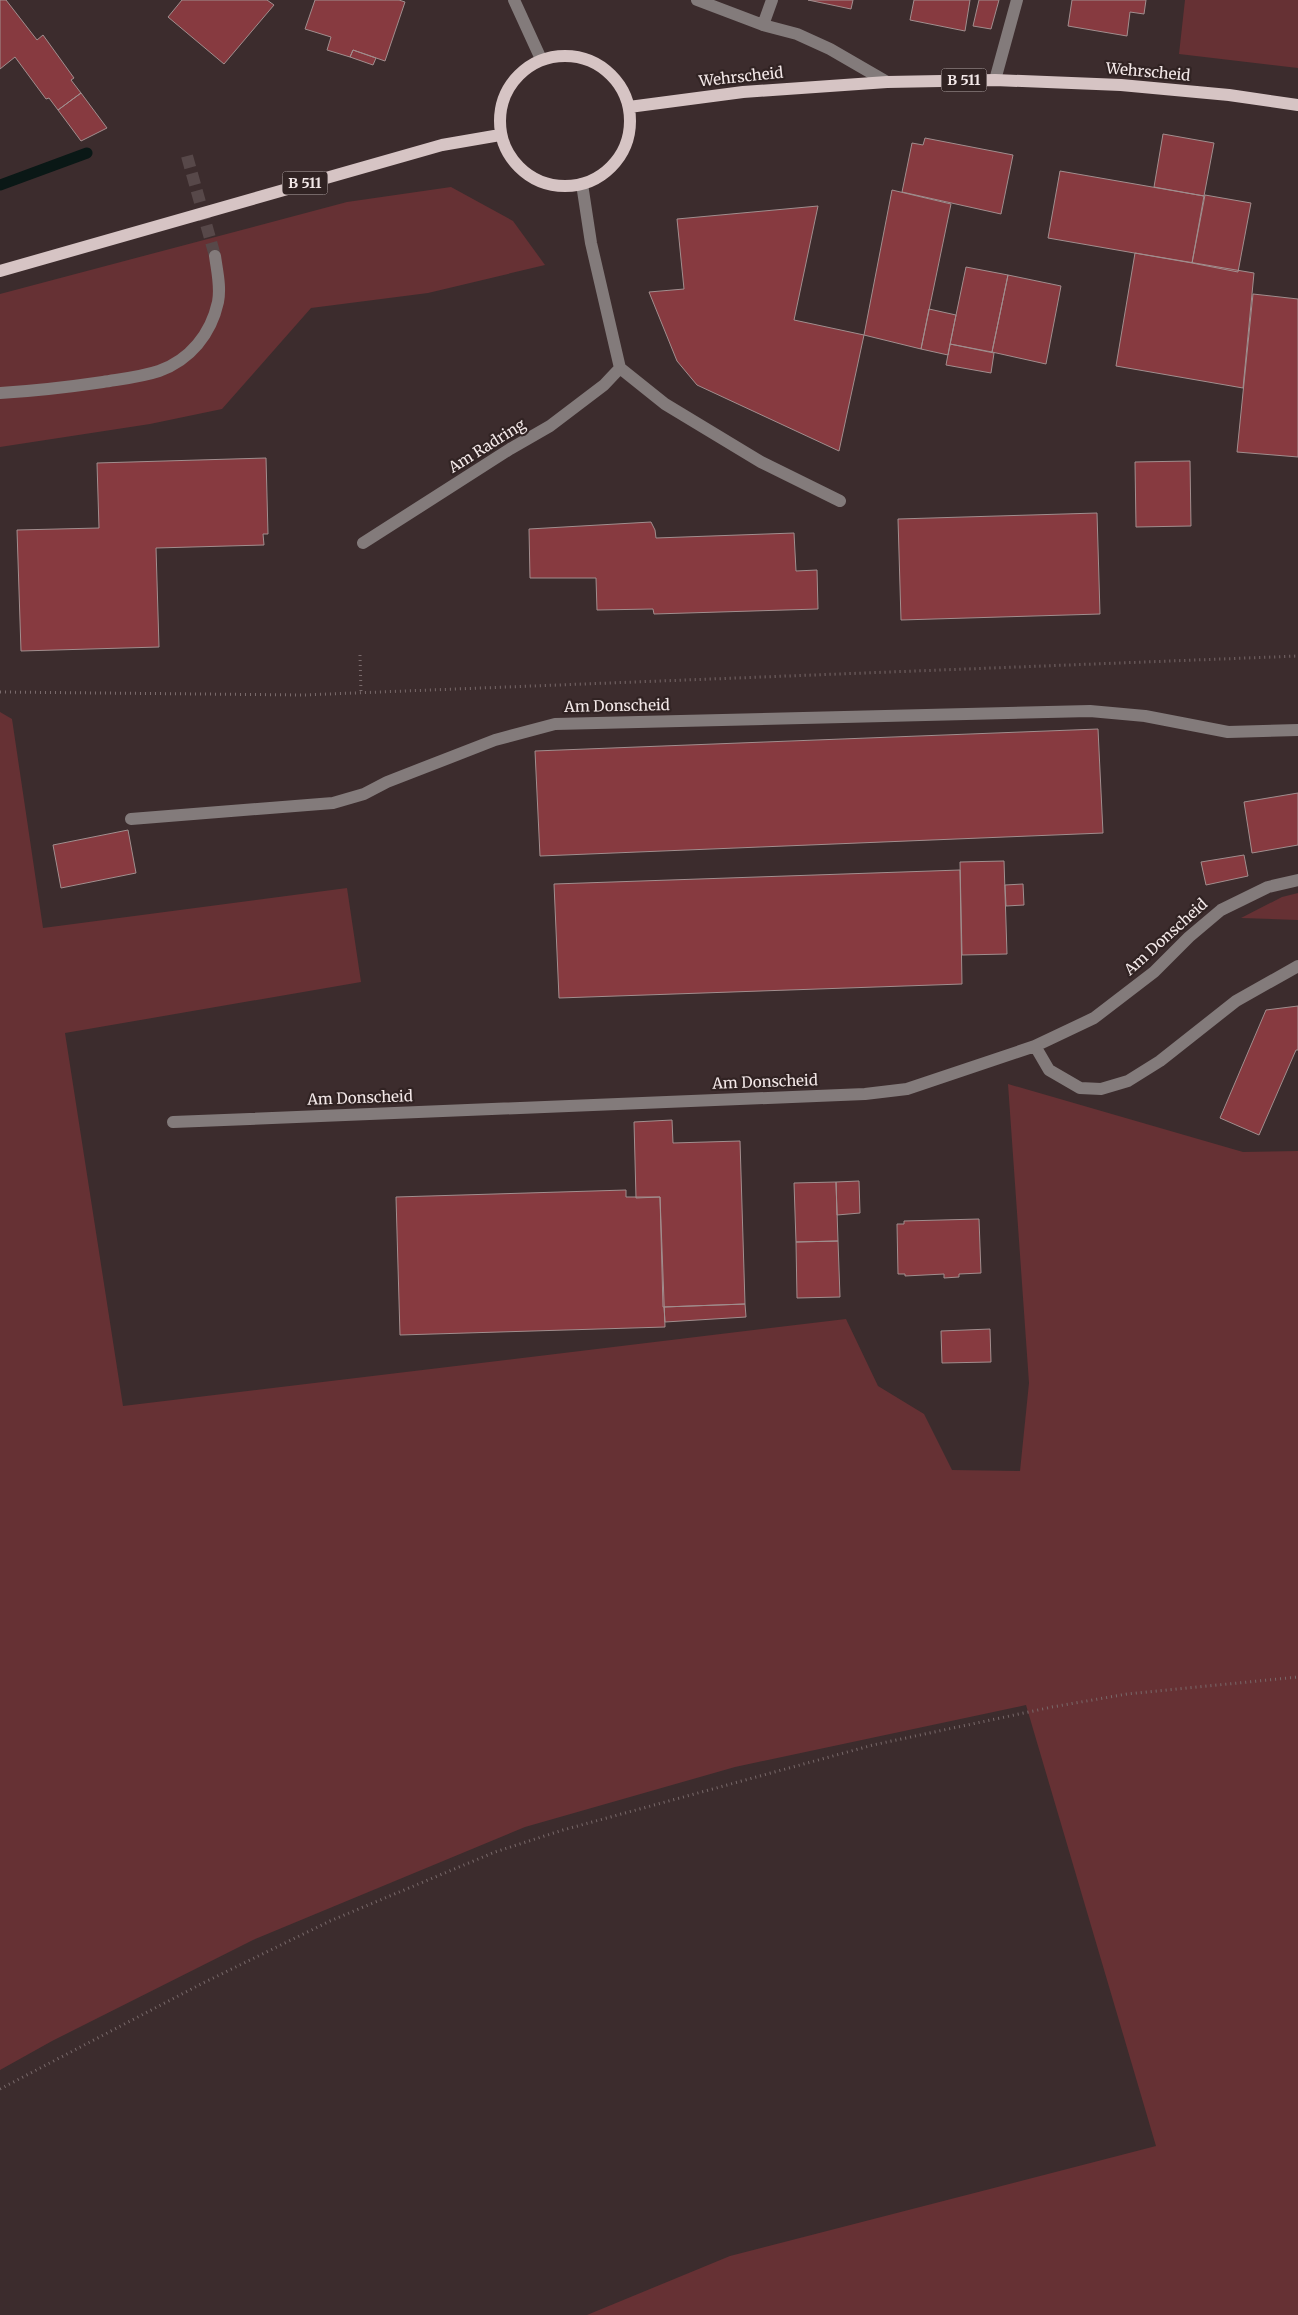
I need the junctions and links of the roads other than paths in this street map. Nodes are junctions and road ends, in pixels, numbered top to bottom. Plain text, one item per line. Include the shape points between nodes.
1 (514, 0) edge
2 (697, 0) edge
3 (772, 0) edge
4 (1017, 0) edge
5 (763, 25) junction
6 (541, 59) junction
7 (995, 80) junction
8 (887, 82) junction
9 (1298, 105) edge
10 (629, 107) junction
11 (500, 135) junction
12 (582, 184) junction
13 (215, 256) tunnel mouth
14 (0, 271) edge
15 (620, 368) junction
16 (0, 393) edge
17 (840, 502) dead end
18 (363, 543) dead end
19 (1298, 730) edge
20 (130, 819) dead end
21 (1298, 880) edge
22 (1298, 966) edge
23 (1035, 1046) junction
24 (173, 1122) dead end

1 - 6 street
2 - 5 street
3 - 5 street
4 - 7 street
5 - 8 street via 798,34
6 - 10 main road via 563,55 586,58 606,69 621,86
6 - 11 main road via 525,68 503,98 499,116
7 - 8 main road, Wehrscheid / B 511
7 - 9 main road, Wehrscheid / B 511 via 1121,85
8 - 10 main road, Wehrscheid / B 511 via 743,92
10 - 12 main road via 631,127 626,146 616,163 601,176
11 - 12 main road via 506,152 531,177 565,187
11 - 14 main road, B 511 via 424,150
12 - 15 street via 590,243
13 - 16 street via 219,279 215,310 202,339 175,364 125,378
15 - 17 street via 665,404 761,462
15 - 18 street, Am Radring via 604,385 556,422
19 - 20 street, Am Donscheid via 1228,732 1145,716 1090,711 555,724 495,740 364,794 333,803
21 - 23 street, Am Donscheid via 1268,887 1221,910 1154,972 1094,1018
22 - 23 street via 1236,1001 1160,1061 1128,1081 1101,1089 1080,1088 1049,1070
23 - 24 street, Am Donscheid via 907,1089 865,1094

